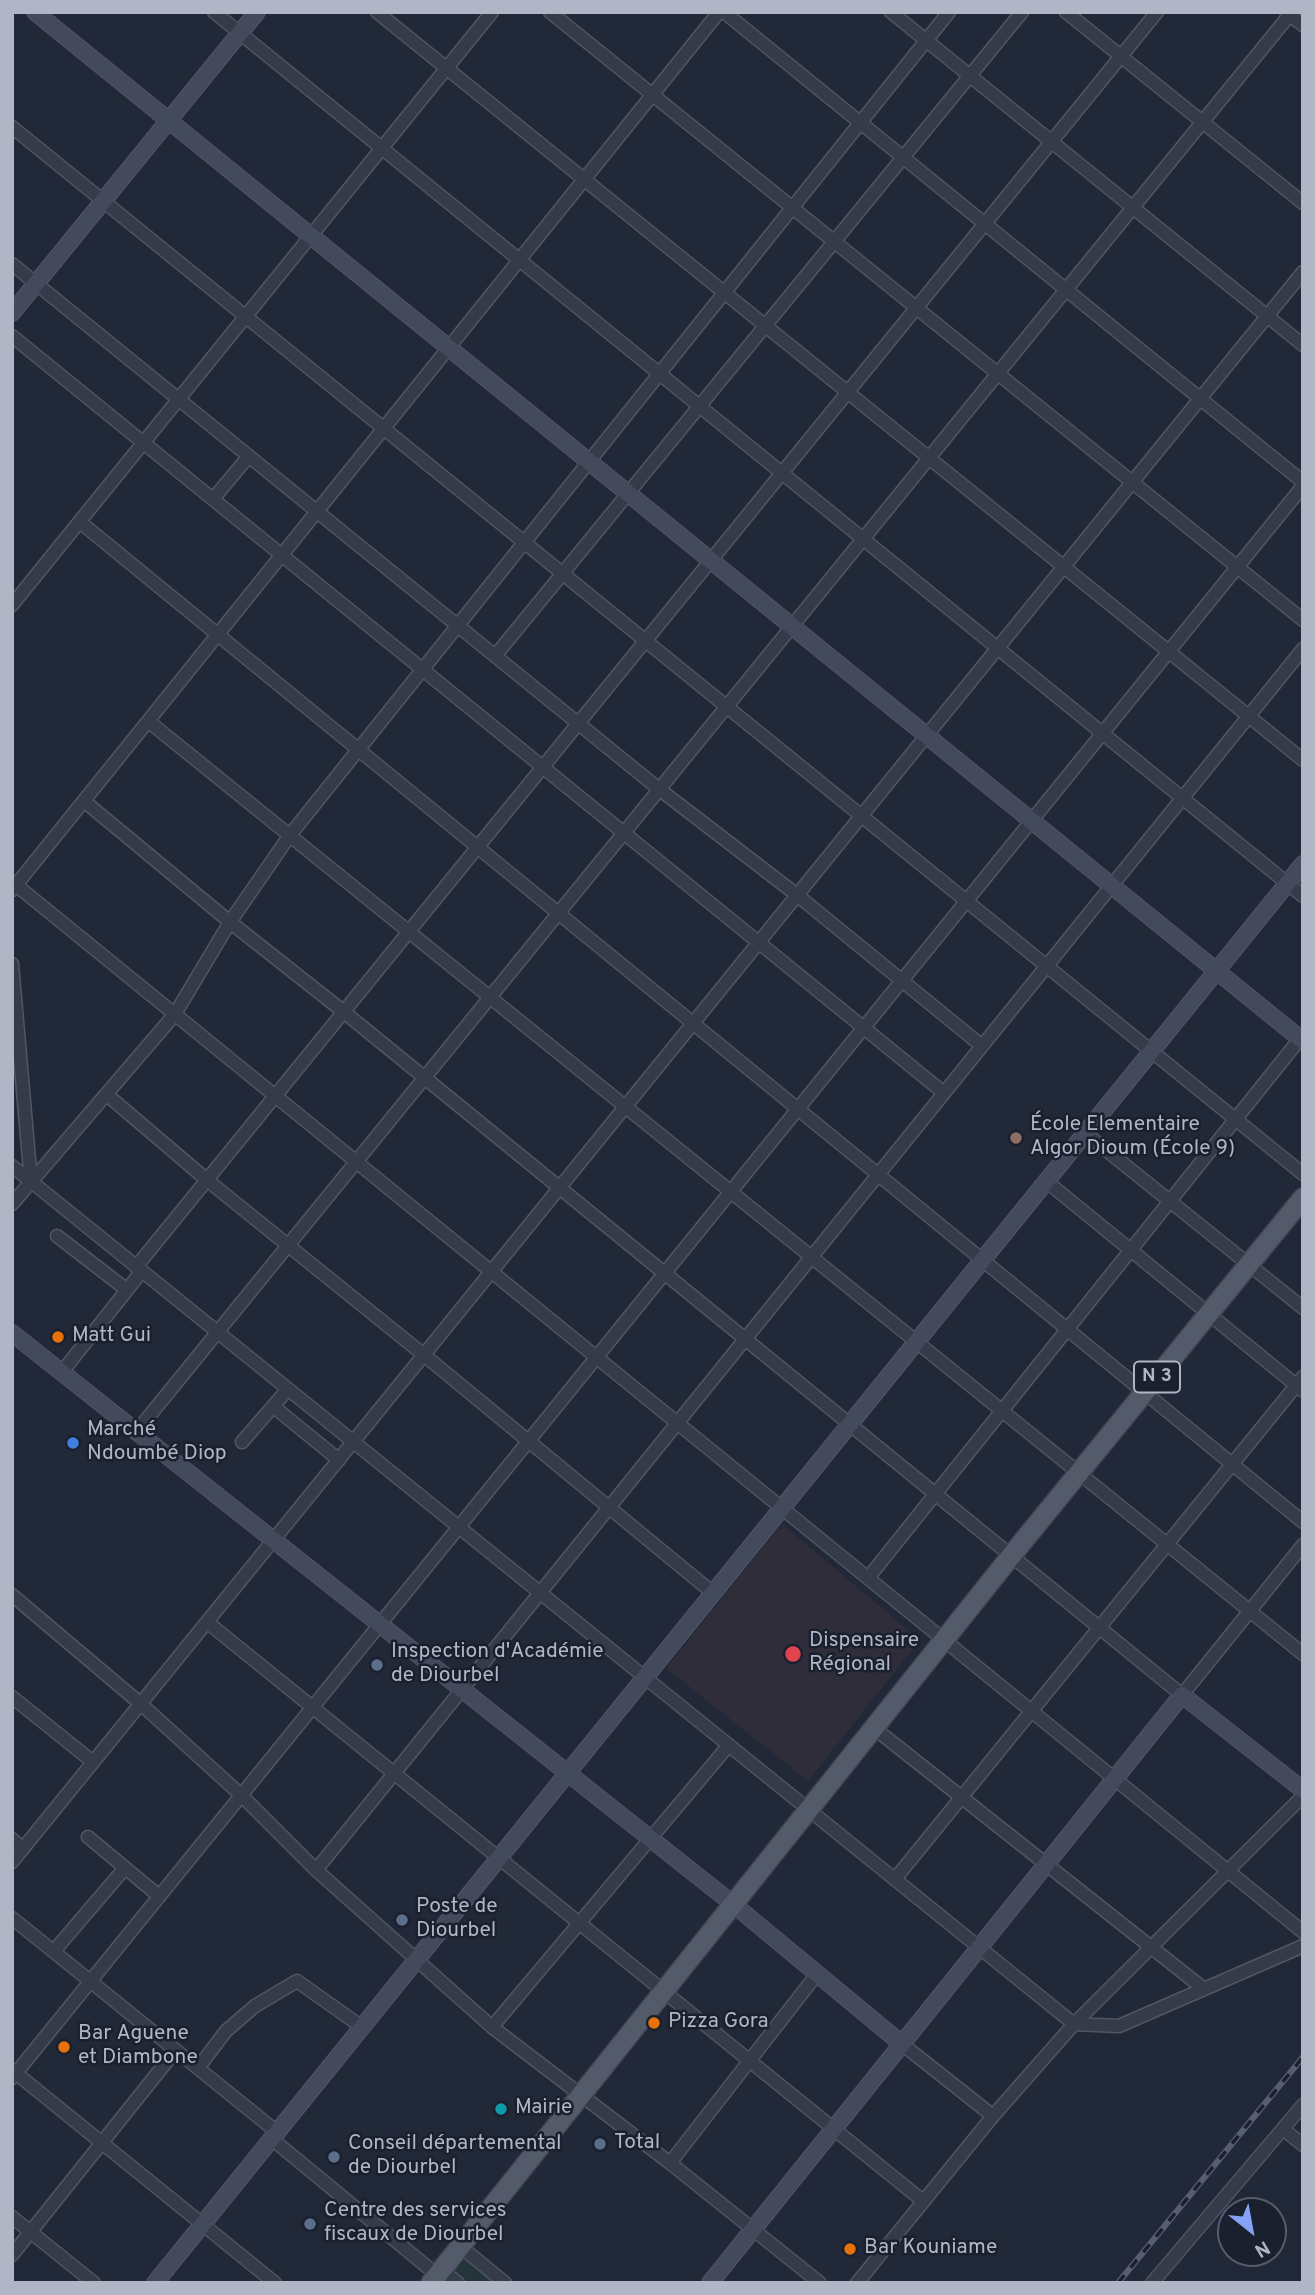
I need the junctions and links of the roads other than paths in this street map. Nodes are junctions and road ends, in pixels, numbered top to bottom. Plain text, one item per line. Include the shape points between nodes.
1 (34, 12) edge
2 (214, 12) edge
3 (257, 12) edge
4 (377, 12) edge
5 (492, 12) edge
6 (550, 12) edge
7 (722, 12) edge
8 (891, 12) edge
9 (949, 12) edge
10 (1023, 12) edge
11 (1066, 12) edge
12 (1157, 12) edge
13 (1289, 13) edge
14 (1303, 25) edge
15 (240, 33) junction
16 (926, 40) junction
17 (1122, 55) junction
18 (447, 69) junction
19 (970, 76) junction
20 (653, 95) junction
21 (169, 121) junction
22 (1203, 121) junction
23 (860, 123) junction
24 (12, 127) edge
25 (1052, 142) junction
26 (382, 148) junction
27 (903, 158) junction
28 (584, 180) junction
29 (103, 201) junction
30 (1303, 203) edge
31 (792, 208) junction
32 (1133, 208) junction
33 (985, 224) junction
34 (311, 236) junction
35 (834, 242) junction
36 (520, 260) junction
37 (12, 264) edge
38 (1303, 272) edge
39 (36, 283) junction
40 (1066, 290) junction
41 (724, 293) junction
42 (916, 308) junction
43 (12, 313) edge
44 (1267, 316) junction
45 (246, 317) junction
46 (766, 326) junction
47 (12, 337) edge
48 (1303, 345) edge
49 (449, 348) junction
50 (659, 374) junction
51 (998, 374) junction
52 (848, 393) junction
53 (179, 399) junction
54 (1200, 399) junction
55 (700, 407) junction
56 (384, 429) junction
57 (144, 443) junction
58 (249, 456) junction
59 (929, 458) junction
60 (589, 462) junction
61 (782, 473) junction
62 (1132, 482) junction
63 (1303, 484) edge
64 (628, 494) junction
65 (213, 499) junction
66 (317, 512) junction
67 (80, 522) junction
68 (863, 539) junction
69 (524, 542) junction
70 (282, 555) junction
71 (711, 561) junction
72 (1064, 567) junction
73 (1237, 567) junction
74 (563, 574) junction
75 (12, 605) edge
76 (1303, 620) edge
77 (458, 625) junction
78 (792, 626) junction
79 (218, 635) junction
80 (646, 641) junction
81 (998, 648) junction
82 (1303, 649) edge
83 (1169, 651) junction
84 (495, 656) junction
85 (422, 670) junction
86 (727, 707) junction
87 (1249, 716) junction
88 (148, 721) junction
89 (578, 723) junction
90 (1102, 733) junction
91 (927, 736) junction
92 (358, 750) junction
93 (1303, 760) edge
94 (543, 767) junction
95 (659, 789) junction
96 (1182, 798) junction
97 (84, 801) junction
98 (861, 816) junction
99 (1032, 821) junction
100 (624, 833) junction
101 (290, 835) junction
102 (478, 847) junction
103 (1303, 863) edge
104 (1287, 883) junction
105 (1112, 886) junction
106 (14, 888) edge
107 (797, 895) junction
108 (1303, 896) edge
109 (966, 901) junction
110 (558, 914) junction
111 (230, 922) junction
112 (409, 932) junction
113 (759, 943) junction
114 (12, 964) edge
115 (1046, 966) junction
116 (1216, 970) junction
117 (902, 981) junction
118 (490, 997) junction
119 (344, 1012) junction
120 (175, 1014) junction
121 (693, 1023) junction
122 (863, 1028) junction
123 (1302, 1038) edge
124 (982, 1046) junction
125 (1151, 1051) junction
126 (425, 1078) junction
127 (944, 1093) junction
128 (106, 1094) junction
129 (275, 1096) junction
130 (625, 1107) junction
131 (798, 1109) junction
132 (1235, 1119) junction
133 (1085, 1133) junction
134 (356, 1162) junction
135 (12, 1166) edge
136 (878, 1174) junction
137 (1303, 1174) edge
138 (207, 1181) junction
139 (1046, 1181) junction
140 (31, 1182) junction
141 (560, 1188) junction
142 (731, 1192) junction
143 (1303, 1198) edge
144 (1170, 1201) junction
145 (12, 1203) edge
146 (57, 1236) dead end
147 (287, 1246) junction
148 (1130, 1250) junction
149 (811, 1257) junction
150 (982, 1260) junction
151 (1248, 1264) junction
152 (139, 1269) junction
153 (491, 1272) junction
154 (664, 1273) junction
155 (127, 1290) junction
156 (1303, 1308) edge
157 (1209, 1313) junction
158 (1067, 1329) junction
159 (218, 1332) junction
160 (12, 1333) edge
161 (745, 1339) junction
162 (916, 1342) junction
163 (424, 1355) junction
164 (596, 1357) junction
165 (62, 1372) junction
166 (1301, 1384) edge
167 (288, 1389) junction
168 (1144, 1392) junction
169 (274, 1407) junction
170 (1002, 1411) junction
171 (677, 1423) junction
172 (850, 1424) junction
173 (137, 1432) junction
174 (528, 1441) junction
175 (242, 1442) dead end
176 (353, 1442) junction
177 (339, 1460) junction
178 (1232, 1464) junction
179 (1079, 1473) junction
180 (935, 1494) junction
181 (608, 1508) junction
182 (782, 1508) junction
183 (1303, 1521) edge
184 (459, 1527) junction
185 (274, 1540) junction
186 (1167, 1544) junction
187 (1303, 1545) edge
188 (1011, 1556) junction
189 (868, 1578) junction
190 (540, 1593) junction
191 (713, 1593) junction
192 (12, 1595) edge
193 (1249, 1611) junction
194 (207, 1622) junction
195 (380, 1624) junction
196 (1099, 1628) junction
197 (944, 1640) junction
198 (1303, 1654) edge
199 (645, 1677) junction
200 (462, 1689) junction
201 (1182, 1695) junction
202 (12, 1697) edge
203 (141, 1704) junction
204 (312, 1707) junction
205 (1031, 1711) junction
206 (874, 1728) junction
207 (729, 1745) junction
208 (93, 1762) junction
209 (394, 1773) junction
210 (567, 1773) junction
211 (1115, 1779) junction
212 (1303, 1793) edge
213 (242, 1795) junction
214 (962, 1797) junction
215 (809, 1810) junction
216 (88, 1837) dead end
217 (12, 1839) edge
218 (650, 1839) junction
219 (23, 1849) junction
220 (499, 1858) junction
221 (12, 1862) edge
222 (1046, 1864) junction
223 (125, 1868) junction
224 (316, 1870) junction
225 (1228, 1871) junction
226 (895, 1879) junction
227 (159, 1896) junction
228 (733, 1905) junction
229 (12, 1917) edge
230 (579, 1923) junction
231 (1303, 1932) edge
232 (1303, 1946) edge
233 (979, 1947) junction
234 (1152, 1947) junction
235 (54, 1951) junction
236 (415, 1961) junction
237 (817, 1974) junction
238 (91, 1981) junction
239 (1204, 1989) junction
240 (664, 1991) junction
241 (1074, 2024) junction
242 (362, 2027) junction
243 (492, 2027) junction
244 (902, 2044) junction
245 (176, 2050) junction
246 (749, 2061) junction
247 (198, 2068) junction
248 (14, 2073) edge
249 (581, 2095) junction
250 (1303, 2105) edge
251 (993, 2116) junction
252 (833, 2129) junction
253 (1283, 2129) junction
254 (275, 2135) junction
255 (102, 2143) junction
256 (1303, 2145) edge
257 (670, 2163) junction
258 (923, 2202) junction
259 (12, 2217) edge
260 (203, 2224) junction
261 (753, 2229) junction
262 (31, 2232) junction
263 (460, 2246) junction
264 (12, 2255) edge
265 (436, 2276) edge
266 (94, 2283) edge
267 (155, 2283) edge
268 (275, 2283) edge
269 (458, 2283) edge
270 (505, 2283) edge
271 (710, 2283) edge
272 (820, 2283) edge
273 (857, 2283) edge
274 (1152, 2283) edge

1 - 21 street
2 - 15 street
3 - 15 street
4 - 18 street
5 - 18 street
6 - 20 street
7 - 20 street
7 - 23 street
8 - 16 street
9 - 16 street
10 - 19 street
11 - 17 street
12 - 17 street
13 - 14 street
13 - 22 street
15 - 21 street
15 - 26 street
16 - 19 street
16 - 23 street
17 - 22 street
17 - 25 street
18 - 26 street
18 - 28 street
19 - 25 street
19 - 27 street
20 - 28 street
20 - 31 street
21 - 29 street
21 - 34 street
22 - 30 street
22 - 32 street
23 - 27 street
23 - 31 street
24 - 29 street
25 - 32 street
25 - 33 street
26 - 34 street
26 - 36 street
27 - 33 street
27 - 35 street
28 - 36 street
28 - 41 street
29 - 39 street
29 - 45 street
31 - 35 street
31 - 41 street
32 - 40 street
32 - 44 street
33 - 40 street
33 - 42 street
34 - 45 street
34 - 49 street
35 - 42 street
35 - 46 street
36 - 49 street
36 - 50 street
37 - 39 street
38 - 44 street
39 - 43 street
39 - 53 street
40 - 51 street
40 - 54 street
41 - 46 street
41 - 50 street
42 - 51 street
42 - 52 street
44 - 48 street
44 - 54 street
45 - 53 street
45 - 56 street
46 - 52 street
46 - 55 street
47 - 57 street
49 - 56 street
49 - 60 street
50 - 55 street
50 - 60 street
51 - 59 street
51 - 62 street
52 - 59 street
52 - 61 street
53 - 57 street
53 - 58 street
54 - 62 street
54 - 63 street
55 - 61 street
55 - 64 street
56 - 66 street
56 - 69 street
57 - 65 street
57 - 67 street
58 - 65 street
58 - 66 street
59 - 68 street
59 - 72 street
60 - 64 street
60 - 69 street
61 - 68 street
61 - 71 street
62 - 72 street
62 - 73 street
63 - 73 street
64 - 71 street
64 - 74 street
65 - 70 street
66 - 70 street
66 - 77 street
67 - 75 street
67 - 79 street
68 - 78 street
68 - 81 street
69 - 74 street
69 - 77 street
70 - 79 street
70 - 85 street
71 - 78 street
71 - 80 street
72 - 81 street
72 - 83 street
73 - 76 street
73 - 83 street
74 - 80 street
74 - 84 street
77 - 84 street
77 - 85 street
78 - 86 street
78 - 91 street
79 - 88 street
79 - 92 street
80 - 86 street
80 - 89 street
81 - 90 street
81 - 91 street
82 - 87 street
83 - 87 street
83 - 90 street
84 - 89 street
85 - 92 street
85 - 94 street
86 - 95 street
86 - 98 street
87 - 93 street
87 - 96 street
88 - 97 street
88 - 101 street
89 - 94 street
89 - 95 street
90 - 96 street
90 - 99 street
91 - 98 street
91 - 99 street
92 - 101 street
92 - 102 street
94 - 100 street
94 - 102 street
95 - 100 street
95 - 107 street
96 - 104 street
96 - 105 street
97 - 106 street
97 - 111 street
98 - 107 street
98 - 109 street
99 - 105 street
99 - 109 street
100 - 110 street
100 - 113 street
101 - 111 street
101 - 112 street
102 - 110 street
102 - 112 street
103 - 104 street
104 - 108 street
104 - 116 street
105 - 115 street
105 - 116 street
106 - 120 street
107 - 113 street
107 - 117 street
109 - 115 street
109 - 117 street
110 - 118 street
110 - 121 street
111 - 119 street
111 - 120 street
112 - 118 street
112 - 119 street
113 - 121 street
113 - 122 street
114 - 140 street
115 - 124 street
115 - 125 street
116 - 123 street
116 - 125 street
117 - 122 street
117 - 124 street
118 - 126 street
118 - 130 street
119 - 126 street
119 - 129 street
120 - 128 street
120 - 129 street
121 - 130 street
121 - 131 street
122 - 127 street
122 - 131 street
123 - 132 street
124 - 127 street
125 - 132 street
125 - 133 street
126 - 134 street
126 - 141 street
127 - 136 street
128 - 138 street
128 - 140 street
129 - 134 street
129 - 138 street
130 - 141 street
130 - 142 street
131 - 136 street
131 - 142 street
132 - 137 street
132 - 144 street
133 - 139 street
133 - 144 street
134 - 147 street
134 - 153 street
135 - 140 street
136 - 149 street
136 - 150 street
138 - 147 street
138 - 152 street
139 - 148 street
139 - 150 street
140 - 145 street
140 - 152 street
141 - 153 street
141 - 154 street
142 - 149 street
142 - 154 street
143 - 151 main road, N 3
144 - 148 street
144 - 151 street
146 - 155 street
147 - 159 street
147 - 163 street
148 - 157 street
148 - 158 street
149 - 161 street
149 - 162 street
150 - 158 street
150 - 162 street
151 - 156 street
151 - 157 main road, N 3
152 - 155 street
152 - 159 street
153 - 163 street
153 - 164 street
154 - 161 street
154 - 164 street
155 - 165 street
157 - 166 street
157 - 168 main road, N 3
158 - 168 street
158 - 170 street
159 - 167 street
159 - 173 street
160 - 165 street
161 - 171 street
161 - 172 street
162 - 170 street
162 - 172 street
163 - 174 street
163 - 176 street
164 - 171 street
164 - 174 street
165 - 173 street
166 - 178 street
167 - 169 street
167 - 176 street
168 - 178 street
168 - 179 main road, N 3
169 - 175 street
169 - 177 street
170 - 179 street
170 - 180 street
171 - 181 street
171 - 182 street
172 - 180 street
172 - 182 street
173 - 185 street
174 - 181 street
174 - 184 street
176 - 177 street
176 - 184 street
177 - 185 street
178 - 183 street
178 - 186 street
179 - 186 street
179 - 188 main road, N 3
180 - 188 street
180 - 189 street
181 - 190 street
181 - 191 street
182 - 189 street
182 - 191 street
184 - 190 street
184 - 195 street
185 - 194 street
185 - 195 street
186 - 193 street
186 - 196 street
187 - 193 street
188 - 196 street
188 - 197 main road, N 3
189 - 197 street
190 - 199 street
190 - 200 street
191 - 199 street
192 - 203 street
193 - 198 street
193 - 201 street
194 - 203 street
194 - 204 street
195 - 200 street
195 - 204 street
196 - 201 street
196 - 205 street
197 - 205 street
197 - 206 main road, N 3
199 - 207 street
199 - 210 street
200 - 209 street
200 - 210 street
201 - 211 street
201 - 212 street
202 - 208 street
203 - 208 street
203 - 213 street
204 - 209 street
204 - 213 street
205 - 211 street
205 - 214 street
206 - 214 street
206 - 215 main road, N 3
207 - 215 street
207 - 218 street
208 - 219 street
209 - 220 street
209 - 224 street
210 - 218 street
210 - 220 street
211 - 222 street
211 - 225 street
212 - 225 street
213 - 224 street
213 - 227 street
214 - 222 street
214 - 226 street
215 - 226 street
215 - 228 main road, N 3
216 - 223 street
217 - 219 street
218 - 228 street
218 - 230 street
219 - 221 street
220 - 230 street
220 - 236 street
222 - 233 street
222 - 234 street
223 - 227 street
223 - 235 street
224 - 236 street
225 - 231 street
225 - 234 street
226 - 233 street
227 - 238 street
228 - 237 street
228 - 240 main road, N 3
229 - 235 street
230 - 240 street
230 - 243 street
232 - 239 street
233 - 241 street
233 - 244 street
234 - 239 street
234 - 241 street
235 - 238 street
236 - 242 street
236 - 243 street
237 - 244 street
237 - 246 street
238 - 245 street
238 - 248 street
239 - 241 street via 1119,2026
240 - 246 street
240 - 249 main road, N 3
241 - 251 street
242 - 247 street via 297,1981 236,2022
242 - 254 street
243 - 249 street
244 - 251 street
244 - 252 street
245 - 247 street
245 - 255 street
246 - 252 street
246 - 257 street
247 - 254 street
248 - 255 street
249 - 257 street
249 - 263 main road, N 3
250 - 253 street
251 - 258 street
252 - 258 street
252 - 261 street
253 - 256 street
253 - 274 street
254 - 260 street
254 - 265 street
255 - 260 street
255 - 262 street
257 - 261 street
258 - 273 street
259 - 262 street
260 - 267 street
260 - 268 street
261 - 271 street
261 - 272 street
262 - 264 street
262 - 266 street
263 - 265 main road, N 3
263 - 270 street
265 - 269 street

